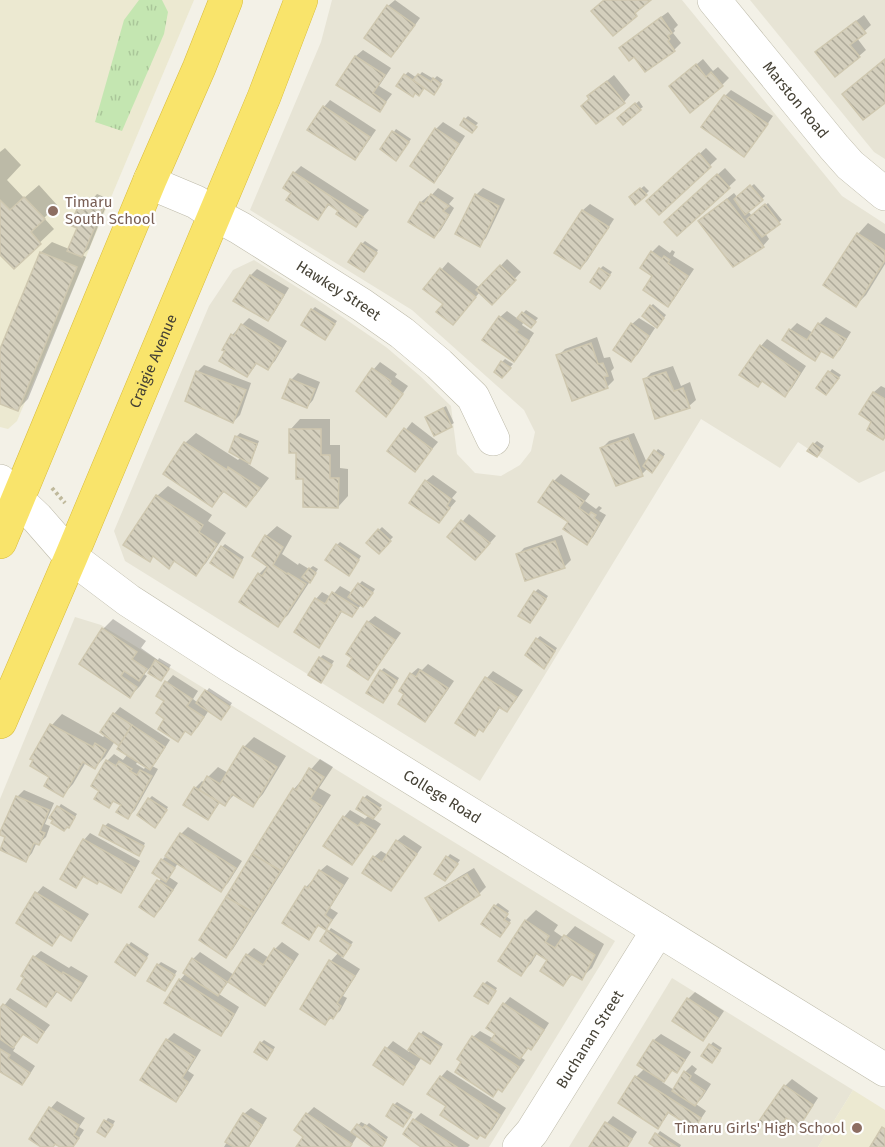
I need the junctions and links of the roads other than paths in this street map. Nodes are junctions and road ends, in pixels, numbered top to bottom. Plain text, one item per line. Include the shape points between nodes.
1 (226, 0) edge
2 (301, 0) edge
3 (714, 0) edge
4 (150, 180) junction
5 (885, 194) edge
6 (214, 214) junction
7 (492, 439) dead end
8 (9, 491) edge
9 (0, 542) edge
10 (71, 557) junction
11 (0, 722) edge
12 (658, 930) junction
13 (885, 1070) edge
14 (519, 1147) edge

1 - 4 highway
2 - 6 highway, Craigie Avenue
3 - 5 street, Marston Road via 834,147
4 - 6 street, Hawkey Street
4 - 8 highway
6 - 7 street, Hawkey Street via 402,333 473,397
6 - 10 highway, Craigie Avenue
8 - 9 highway
8 - 10 street, College Road
10 - 11 highway, Craigie Avenue
10 - 12 street, College Road via 128,600 229,665
12 - 13 street, College Road
12 - 14 street, Buchanan Street

